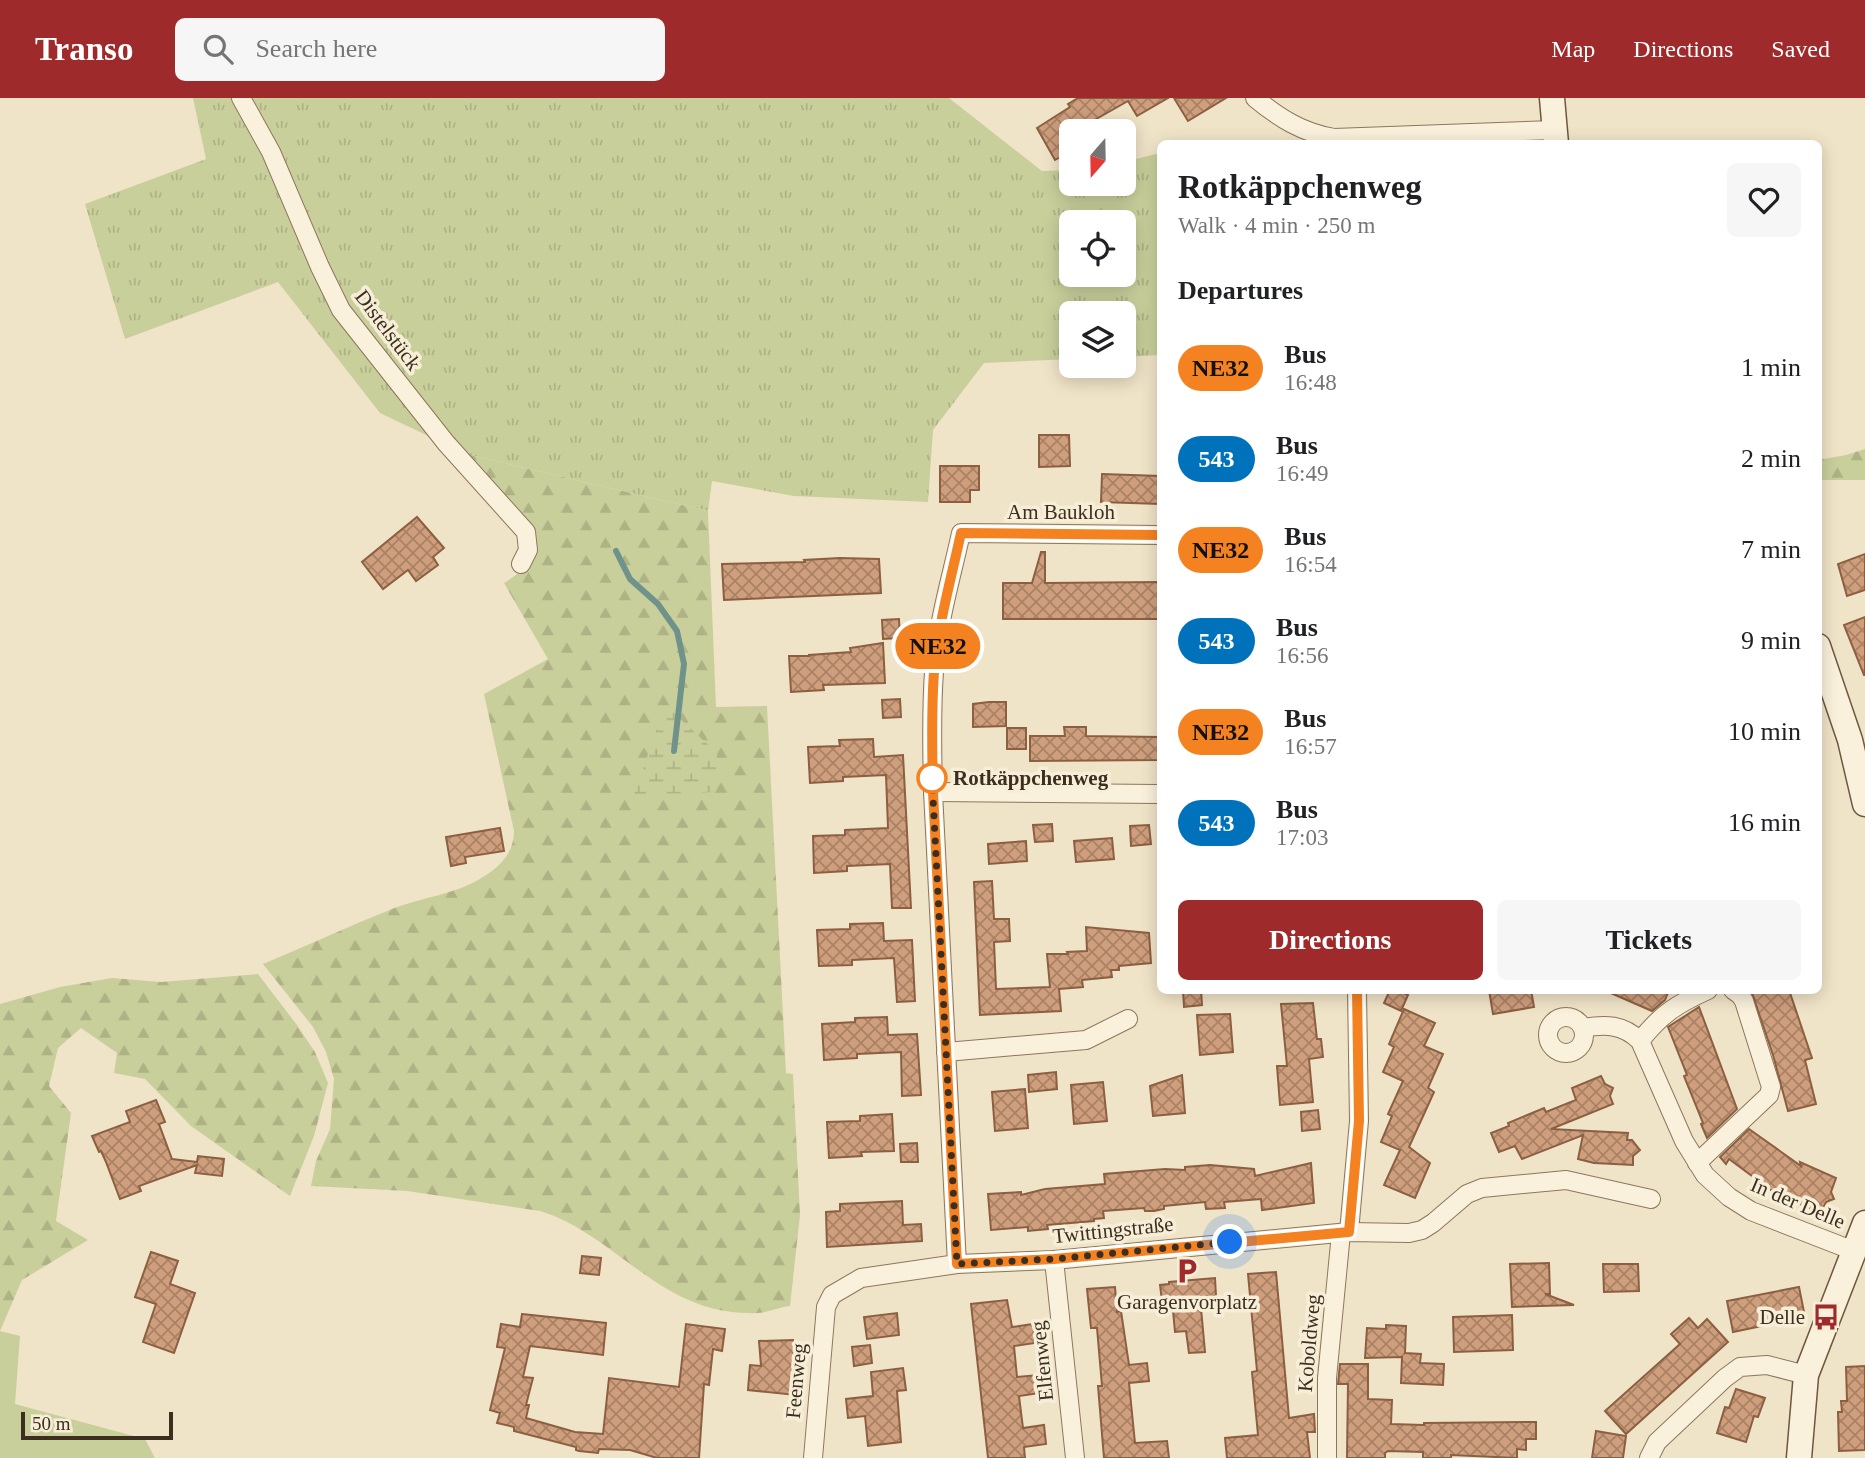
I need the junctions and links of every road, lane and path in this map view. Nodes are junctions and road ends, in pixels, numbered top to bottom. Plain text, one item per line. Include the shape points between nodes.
1 (241, 98) edge
2 (1255, 98) edge
3 (1552, 98) edge
4 (1555, 136) edge
5 (1157, 535) edge
6 (521, 564) dead end
7 (1822, 658) edge
8 (933, 792) junction
9 (1157, 794) edge
10 (1865, 804) edge
11 (1357, 994) edge
12 (1698, 994) edge
13 (1739, 994) edge
14 (1128, 1019) dead end
15 (1583, 1028) dead end
16 (1640, 1041) junction
17 (946, 1052) junction
18 (1697, 1163) junction
19 (1651, 1199) dead end
20 (1865, 1223) edge
21 (1345, 1232) junction
22 (1854, 1251) junction
23 (1054, 1259) junction
24 (957, 1264) junction
25 (826, 1307) joint
26 (1805, 1375) junction
27 (813, 1458) edge
28 (1076, 1458) edge
29 (1327, 1458) edge
30 (1649, 1458) edge
31 (1799, 1458) edge

1 - 6 street, Distelstück via 271,152 341,310 446,443 526,533 528,550
2 - 4 street via 1296,127 1334,138
3 - 4 street
5 - 8 street, Am Baukloh via 961,533 934,670
7 - 10 street via 1850,740
8 - 9 street
8 - 17 street
11 - 21 street, Koboldweg via 1359,1121
12 - 16 street via 1675,1005
13 - 18 street via 1771,1087 1769,1095
14 - 17 street via 1086,1040
15 - 16 street via 1616,1026
16 - 18 street, In der Delle
17 - 24 street
18 - 22 street, In der Delle via 1729,1197 1751,1211
19 - 21 street, Twittingstraße via 1566,1180 1491,1187 1466,1194 1422,1230
20 - 22 street
21 - 23 street, Twittingstraße
21 - 29 street, Koboldweg via 1327,1378
22 - 26 street
23 - 24 street, Twittingstraße
23 - 28 street, Elfenweg
24 - 25 street, Twittingstraße via 861,1278 832,1296
25 - 27 street, Feenweg
26 - 30 street via 1767,1365 1740,1367 1657,1441
26 - 31 street

